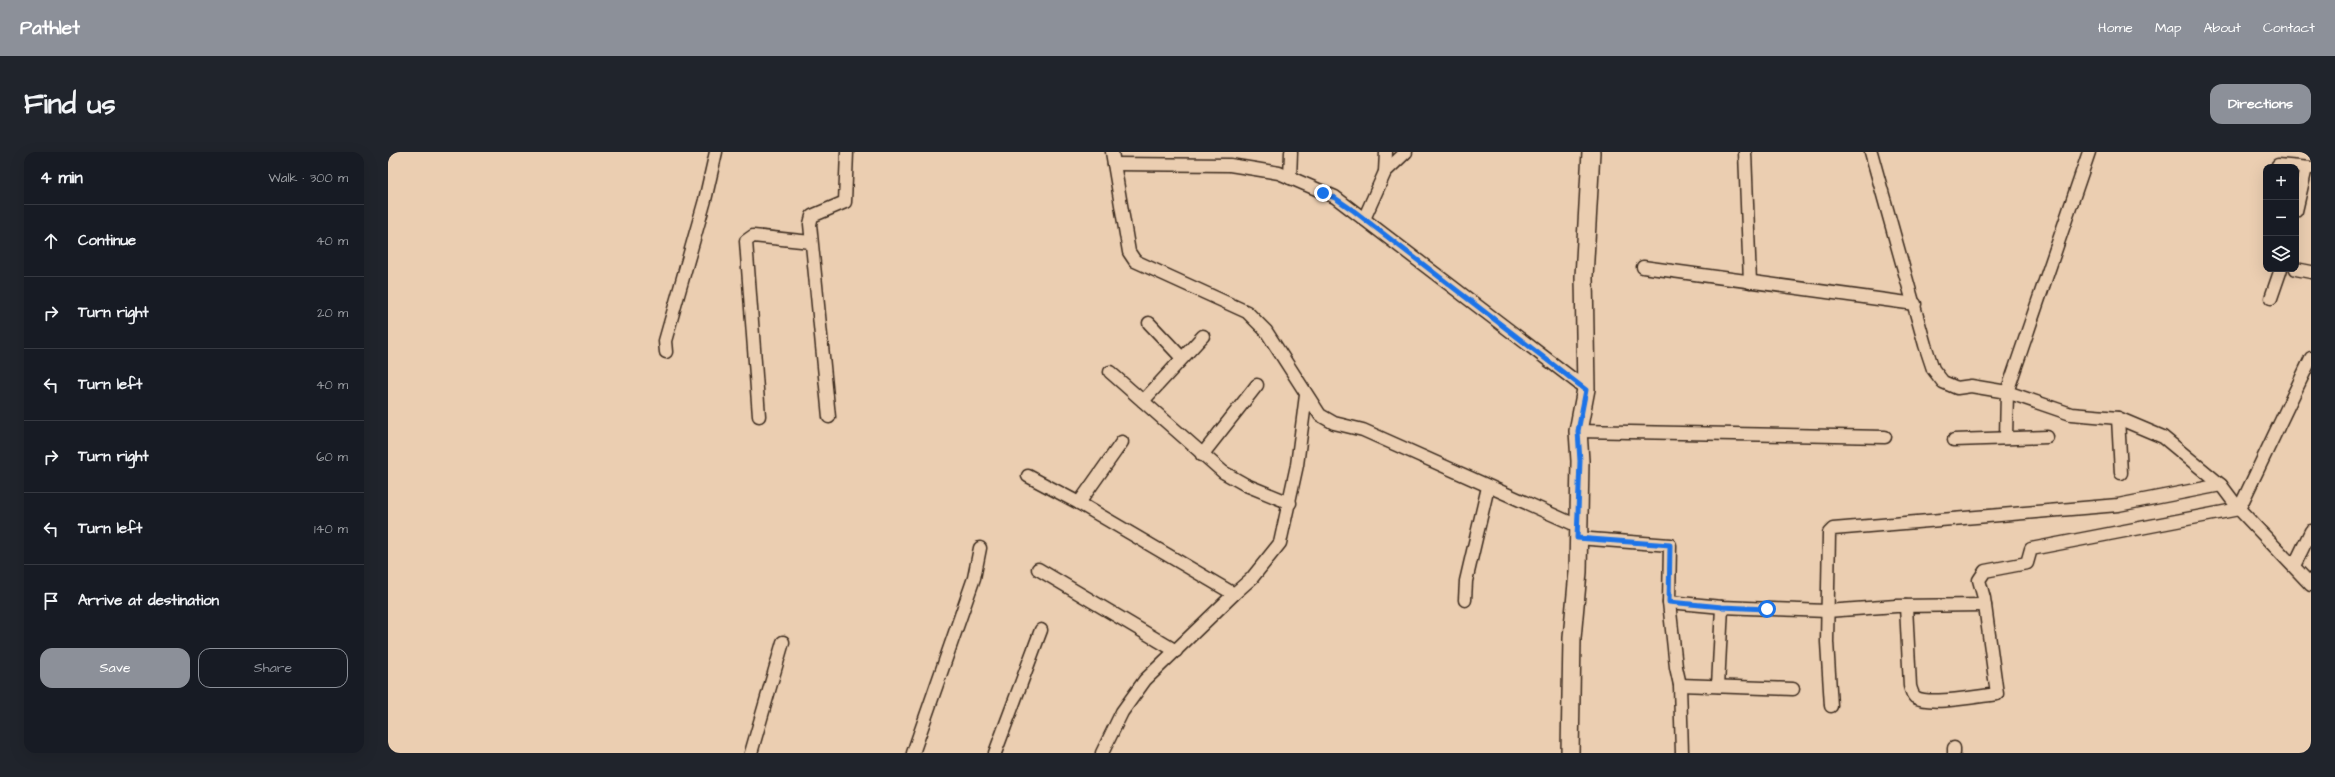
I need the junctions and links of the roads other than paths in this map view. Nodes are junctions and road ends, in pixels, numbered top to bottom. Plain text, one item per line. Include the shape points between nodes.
1 (716, 152) edge
2 (847, 152) edge
3 (1291, 152) edge
4 (1386, 152) edge
5 (1406, 152) edge
6 (1591, 152) edge
7 (1745, 152) edge
8 (1871, 152) edge
9 (2089, 152) edge
10 (1113, 158) edge
11 (2308, 168) edge
12 (1385, 172) junction
13 (1290, 178) junction
14 (2299, 200) edge
15 (1364, 219) junction
16 (811, 242) junction
17 (1643, 267) dead end
18 (2299, 270) edge
19 (2280, 272) edge
20 (2311, 272) edge
21 (1750, 282) junction
22 (2271, 298) dead end
23 (1915, 304) junction
24 (1149, 323) dead end
25 (1203, 336) dead end
26 (666, 352) dead end
27 (1182, 358) junction
28 (2311, 358) edge
29 (1110, 372) dead end
30 (1257, 385) dead end
31 (1586, 390) junction
32 (2007, 392) junction
33 (1306, 395) junction
34 (1143, 401) junction
35 (759, 416) dead end
36 (829, 418) dead end
37 (2118, 418) junction
38 (1578, 431) junction
39 (1885, 437) dead end
40 (2047, 437) dead end
41 (2006, 438) junction
42 (1954, 440) dead end
43 (1122, 442) dead end
44 (1202, 455) junction
45 (2121, 473) dead end
46 (1028, 476) dead end
47 (2221, 485) junction
48 (1488, 487) junction
49 (1079, 502) junction
50 (1290, 503) junction
51 (2239, 509) junction
52 (2311, 531) edge
53 (1577, 532) junction
54 (980, 548) dead end
55 (2294, 566) junction
56 (1038, 570) dead end
57 (2311, 585) edge
58 (1234, 594) junction
59 (1465, 600) dead end
60 (1669, 602) junction
61 (1985, 605) junction
62 (1906, 606) junction
63 (1722, 607) junction
64 (1827, 611) junction
65 (1041, 630) dead end
66 (783, 642) dead end
67 (1176, 651) junction
68 (1680, 685) junction
69 (1718, 686) junction
70 (1793, 689) dead end
71 (1831, 706) dead end
72 (751, 753) edge
73 (913, 753) edge
74 (995, 753) edge
75 (1102, 753) edge
76 (1570, 753) edge
77 (1682, 753) edge

1 - 26 street via 666,341
2 - 16 street via 845,202 812,216
3 - 13 street
4 - 12 street
5 - 12 street
6 - 31 street via 1584,277
7 - 21 street
8 - 23 street
9 - 32 street
10 - 13 street via 1230,165 1279,173
10 - 33 street via 1129,252 1134,261 1247,312 1266,331
11 - 14 street
12 - 15 street
13 - 15 street via 1335,198
15 - 31 street
16 - 35 street via 753,236 746,241
16 - 36 street
17 - 21 street
18 - 20 street
19 - 22 street
21 - 23 street
23 - 32 street via 1931,363 1943,382 1958,388 1971,386
24 - 27 street
25 - 27 street
27 - 34 street
28 - 51 street
29 - 34 street
30 - 44 street
31 - 38 street
32 - 37 street via 2071,414
32 - 41 street
33 - 48 street via 1320,415 1334,423 1363,430
33 - 50 street
34 - 44 street
37 - 45 street
37 - 47 street via 2163,437
38 - 39 street
38 - 53 street via 1580,461
40 - 41 street
41 - 42 street
43 - 49 street
44 - 50 street via 1222,472
46 - 49 street
47 - 51 street
47 - 64 street via 2118,505 1833,529 1829,533
48 - 53 street
48 - 59 street via 1466,581
49 - 58 street
50 - 58 street via 1286,524 1277,547 1252,578
51 - 55 street
51 - 61 street via 2032,549 2027,564 1985,571 1979,580
52 - 55 street
53 - 60 street via 1670,545
53 - 76 street via 1578,572 1572,638
54 - 73 street via 974,578
55 - 57 street
56 - 67 street
58 - 67 street
60 - 63 street
60 - 68 street
61 - 62 street
61 - 62 street via 1997,694 1930,701 1916,697 1910,686
62 - 64 street
63 - 64 street
63 - 69 street
64 - 71 street
65 - 74 street
66 - 72 street
67 - 75 street via 1145,680 1122,712
68 - 69 street
68 - 77 street
69 - 70 street

